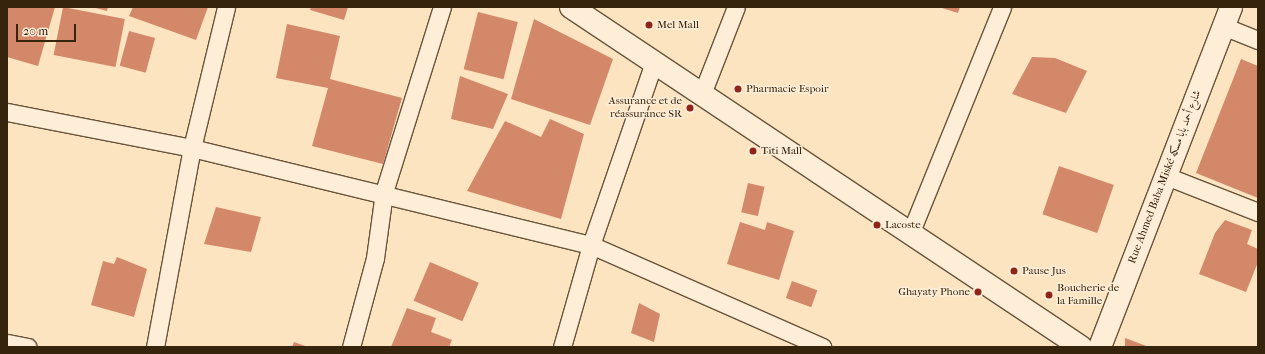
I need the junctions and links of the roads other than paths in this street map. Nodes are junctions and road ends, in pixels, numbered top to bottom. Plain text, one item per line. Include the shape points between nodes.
1 (226, 7) edge
2 (442, 7) edge
3 (571, 7) edge
4 (736, 7) edge
5 (1002, 7) edge
6 (1227, 16) edge
7 (1258, 40) edge
8 (654, 62) junction
9 (702, 94) junction
10 (7, 112) edge
11 (192, 148) junction
12 (1166, 176) junction
13 (384, 192) junction
14 (1258, 212) edge
15 (910, 234) junction
16 (591, 245) junction
17 (7, 342) edge
18 (28, 347) edge
19 (155, 347) edge
20 (351, 347) edge
21 (562, 347) edge
22 (822, 347) edge
23 (1082, 347) edge
24 (1100, 347) edge

1 - 11 street
2 - 13 street
3 - 8 street
4 - 9 street
5 - 15 street
6 - 7 street
6 - 12 street, Rue Ahmed Baba Miské شارع أحمد بابا مسكه
8 - 9 street
8 - 16 street
9 - 15 street
10 - 11 street
11 - 13 street
11 - 19 street
12 - 14 street
12 - 24 street, Rue Ahmed Baba Miské شارع أحمد بابا مسكه
13 - 16 street
13 - 20 street via 375,258
15 - 23 street
16 - 21 street
16 - 22 street
17 - 18 street

